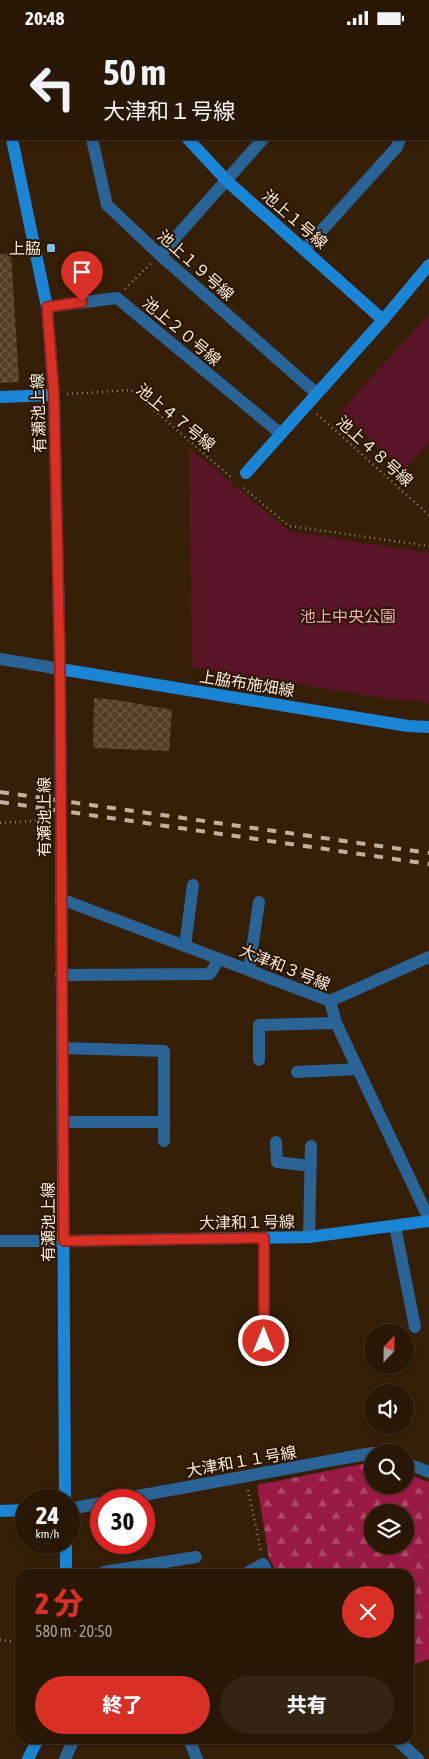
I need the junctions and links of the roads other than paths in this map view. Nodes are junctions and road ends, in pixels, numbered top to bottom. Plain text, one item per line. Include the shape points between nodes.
1 (12, 140) edge
2 (92, 140) edge
3 (189, 140) edge
4 (262, 140) edge
5 (400, 140) edge
6 (227, 181) junction
7 (305, 249) junction
8 (160, 255) junction
9 (429, 265) edge
10 (47, 307) junction
11 (383, 320) junction
12 (316, 393) junction
13 (54, 395) junction
14 (0, 397) edge
15 (281, 434) junction
16 (241, 477) road end
17 (0, 659) edge
18 (60, 669) junction
19 (429, 727) edge
20 (193, 885) dead end
21 (61, 899) junction
22 (259, 902) dead end
23 (185, 946) junction
24 (429, 957) edge
25 (219, 959) junction
26 (248, 970) junction
27 (61, 975) junction
28 (330, 1001) junction
29 (336, 1023) junction
30 (62, 1048) junction
31 (259, 1060) dead end
32 (358, 1069) junction
33 (297, 1072) dead end
34 (164, 1121) junction
35 (63, 1122) junction
36 (164, 1141) dead end
37 (276, 1142) dead end
38 (311, 1147) dead end
39 (311, 1166) junction
40 (429, 1220) edge
41 (395, 1226) junction
42 (309, 1237) junction
43 (264, 1238) junction
44 (0, 1241) edge
45 (64, 1241) junction
46 (415, 1327) dead end
47 (264, 1341) dead end
48 (364, 1454) edge
49 (414, 1466) edge
50 (429, 1472) edge
51 (65, 1489) edge
52 (155, 1493) edge
53 (15, 1510) edge
54 (0, 1511) edge
55 (66, 1554) edge
56 (196, 1557) dead end
57 (66, 1569) edge
58 (131, 1569) edge
59 (36, 1744) edge
60 (72, 1744) edge
61 (191, 1744) edge
62 (402, 1744) edge
63 (28, 1759) edge
64 (65, 1759) edge
65 (197, 1759) edge
66 (418, 1759) edge

1 - 10 street, 有瀬池上線
2 - 8 street, 池上１９号線 via 107,205
3 - 6 street, 池上１号線
4 - 6 street
5 - 7 street via 397,147
6 - 7 street, 池上１号線
6 - 8 street
7 - 11 street, 池上１号線
8 - 12 street, 池上１９号線
9 - 11 street
10 - 13 street, 有瀬池上線
10 - 15 street, 池上２０号線 via 117,298
11 - 12 street
12 - 15 street
13 - 14 street
13 - 18 street, 有瀬池上線
15 - 16 street
17 - 18 street
18 - 19 street, 上脇布施畑線
18 - 21 street, 有瀬池上線
20 - 23 street
21 - 23 street, 大津和３号線
21 - 27 street, 有瀬池上線
22 - 26 street
23 - 25 street, 大津和３号線
24 - 28 street
25 - 26 street, 大津和３号線
25 - 27 street via 210,975
26 - 28 street, 大津和３号線
27 - 30 street, 有瀬池上線
28 - 29 street, 大津和３号線
29 - 31 street via 259,1025
29 - 32 street, 大津和３号線
30 - 34 street via 164,1051
30 - 35 street, 有瀬池上線
32 - 33 street
32 - 40 street, 大津和３号線
34 - 35 street
34 - 36 street
35 - 45 street, 有瀬池上線
37 - 39 street via 277,1162
38 - 39 street
39 - 42 street
40 - 41 street, 大津和１号線
41 - 42 street, 大津和１号線
41 - 46 street
42 - 43 street, 大津和１号線
43 - 45 street, 大津和１号線
43 - 47 street
44 - 45 street
45 - 51 street, 有瀬池上線
48 - 52 street, 大津和１１号線
49 - 50 street
53 - 54 street
55 - 57 street
56 - 58 street
59 - 63 street
60 - 64 street
61 - 65 street
62 - 66 street

